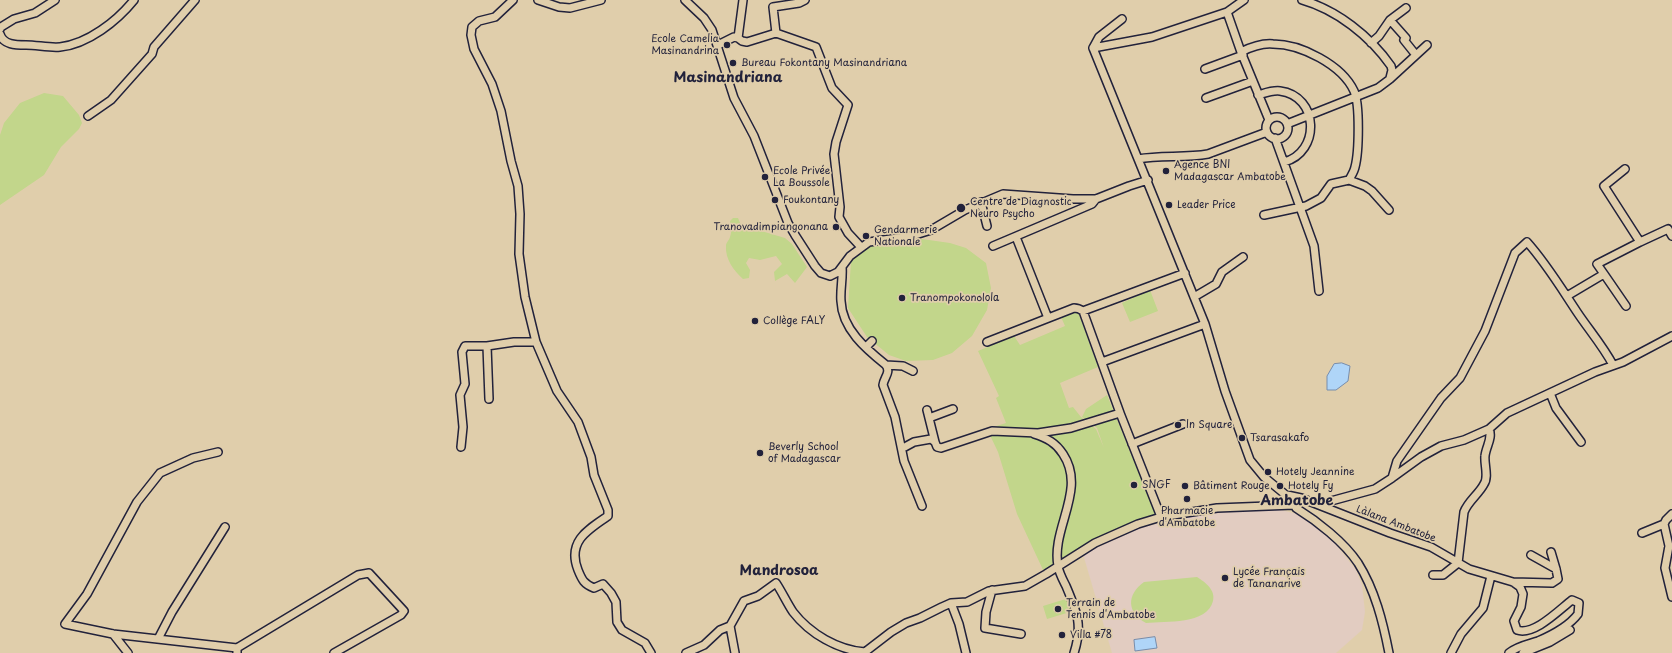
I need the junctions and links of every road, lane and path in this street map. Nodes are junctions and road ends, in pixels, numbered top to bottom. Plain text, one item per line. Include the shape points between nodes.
1 (54, 0) edge
2 (134, 0) edge
3 (194, 0) edge
4 (513, 0) edge
5 (538, 0) edge
6 (601, 0) edge
7 (685, 0) edge
8 (743, 0) edge
9 (805, 0) edge
10 (1244, 0) edge
11 (1302, 0) edge
12 (1406, 8) dead end
13 (1227, 12) junction
14 (1122, 19) dead end
15 (1390, 20) junction
16 (0, 29) edge
17 (776, 32) junction
18 (0, 34) edge
19 (738, 38) junction
20 (1371, 43) junction
21 (718, 45) junction
22 (1427, 45) dead end
23 (1093, 48) junction
24 (1242, 54) junction
25 (1416, 55) junction
26 (1205, 69) dead end
27 (1390, 79) junction
28 (1253, 81) junction
29 (1258, 94) junction
30 (1356, 97) junction
31 (1206, 98) dead end
32 (1310, 115) junction
33 (88, 116) dead end
34 (1270, 120) junction
35 (1287, 124) junction
36 (1267, 132) junction
37 (1275, 138) junction
38 (1138, 159) junction
39 (1284, 162) junction
40 (1625, 169) dead end
41 (1148, 180) junction
42 (1349, 180) junction
43 (1096, 199) junction
44 (981, 202) junction
45 (1301, 207) junction
46 (1389, 210) dead end
47 (1264, 215) dead end
48 (987, 226) dead end
49 (1672, 236) edge
50 (1016, 237) junction
51 (1640, 242) junction
52 (993, 246) dead end
53 (861, 247) junction
54 (1243, 257) dead end
55 (842, 267) junction
56 (1185, 273) junction
57 (1604, 274) junction
58 (1320, 291) dead end
59 (1194, 296) junction
60 (1567, 296) junction
61 (1626, 306) dead end
62 (1083, 311) junction
63 (1048, 318) junction
64 (1205, 324) junction
65 (1672, 336) edge
66 (872, 341) dead end
67 (536, 342) junction
68 (986, 342) dead end
69 (487, 346) junction
70 (866, 348) junction
71 (1102, 362) junction
72 (886, 365) junction
73 (1613, 365) junction
74 (913, 371) dead end
75 (1550, 393) junction
76 (489, 399) dead end
77 (953, 409) dead end
78 (926, 410) dead end
79 (1120, 413) junction
80 (929, 418) junction
81 (1184, 424) dead end
82 (1489, 429) junction
83 (1030, 433) junction
84 (935, 442) junction
85 (1581, 442) dead end
86 (1132, 444) junction
87 (461, 447) dead end
88 (903, 448) junction
89 (218, 452) dead end
90 (1392, 478) junction
91 (1301, 503) junction
92 (1321, 505) junction
93 (922, 506) dead end
94 (1672, 514) edge
95 (1161, 517) junction
96 (1664, 524) junction
97 (225, 527) dead end
98 (1642, 533) dead end
99 (1551, 552) dead end
100 (1531, 555) dead end
101 (1458, 563) junction
102 (1058, 567) junction
103 (1556, 568) junction
104 (1433, 575) dead end
105 (1491, 576) junction
106 (1513, 582) junction
107 (992, 590) junction
108 (1672, 598) edge
109 (951, 603) junction
110 (730, 626) junction
111 (1570, 630) dead end
112 (113, 634) junction
113 (1021, 634) dead end
114 (158, 639) junction
115 (237, 651) edge
116 (128, 653) edge
117 (334, 653) edge
118 (651, 653) edge
119 (686, 653) edge
120 (735, 653) edge
121 (966, 653) edge
122 (1074, 653) edge
123 (1389, 653) edge
124 (1451, 653) edge
125 (1509, 653) edge
126 (1523, 653) edge

1 - 16 street via 35,13 14,19
2 - 18 street via 126,10 100,30 78,43 59,47 20,45 6,42
3 - 33 street via 154,47 152,54 111,100
4 - 67 street via 495,17 475,24 471,35 474,49 492,84 501,111 518,186 518,254
5 - 6 street via 570,8
7 - 21 street via 704,18
8 - 19 street
9 - 17 street via 773,7
10 - 13 street
11 - 20 street via 1322,7 1350,24
12 - 15 street
13 - 23 street via 1152,37
13 - 24 street
14 - 23 street via 1099,37
15 - 20 street
15 - 25 street via 1406,38 1404,40
17 - 19 street via 748,42
17 - 53 street via 816,47 832,88 848,105 834,154 839,217 848,233
19 - 21 street via 734,37
20 - 27 street via 1391,66
21 - 55 street via 734,98 754,136 794,235 821,272 834,275
22 - 25 street
23 - 38 street
24 - 26 street
24 - 28 street
24 - 30 street via 1251,47 1272,44 1309,53 1335,68 1350,85
25 - 27 street
27 - 30 street via 1378,88
28 - 29 street
28 - 31 street
29 - 32 street via 1275,91 1289,94 1304,105
29 - 34 street
30 - 32 street
30 - 42 street via 1357,154
32 - 35 street
32 - 39 street via 1311,132 1304,148 1297,156
34 - 35 street via 1278,117 1284,119
34 - 36 street via 1266,126
35 - 37 street via 1285,135
36 - 37 street
36 - 38 street via 1208,154
37 - 39 street
38 - 41 street
39 - 45 street
40 - 51 street via 1604,186
41 - 43 street
41 - 56 street via 1164,227
42 - 45 street via 1329,185 1318,200
42 - 46 street via 1368,187
43 - 44 street via 1003,194
43 - 50 street via 1092,204
44 - 48 street
44 - 53 street via 931,230 912,236 875,240
45 - 47 street
45 - 58 street via 1314,246
49 - 51 street via 1668,229
50 - 52 street
50 - 63 street
51 - 57 street via 1597,264
53 - 55 street
54 - 59 street via 1222,272 1216,284
55 - 70 street via 843,315 848,326
56 - 59 street
56 - 62 street
57 - 60 street
57 - 61 street
59 - 64 street
60 - 73 street
60 - 90 street via 1527,242 1515,253 1484,331 1460,378 1441,398 1402,455
62 - 63 street via 1077,308
62 - 71 street
63 - 68 street
64 - 71 street
64 - 91 street via 1225,391 1250,460 1264,477
65 - 73 street
66 - 70 street
67 - 69 street
67 - 118 street via 557,391 578,422 608,510 608,516 578,540 575,561 586,585 594,588 603,584 611,593 616,602 617,622 622,630 645,643
69 - 76 street
69 - 87 street via 465,346 462,352 465,384 460,395 463,427
70 - 72 street
71 - 79 street
72 - 74 street via 902,366
72 - 88 street via 889,372 883,385 894,413 898,438
73 - 75 street
75 - 82 street via 1507,413
75 - 85 street via 1556,408
77 - 80 street
78 - 80 street
79 - 83 street via 1071,428
79 - 86 street
80 - 84 street
81 - 86 street
82 - 90 street via 1464,440 1441,446
82 - 101 street via 1491,434 1485,456 1486,482 1464,512
83 - 84 street via 992,431 938,448
83 - 102 street via 1055,444 1068,460 1072,477 1072,490 1059,537
84 - 88 street via 931,439 914,442
86 - 95 street
88 - 93 street via 904,460
89 - 112 street via 193,458 160,473 137,502 87,594 65,624
90 - 92 street via 1375,489
91 - 92 street, Làlana Ambatobe
91 - 95 street via 1217,508
91 - 123 street via 1308,517 1342,544 1358,563 1380,613
92 - 101 street, Làlana Ambatobe via 1431,547
94 - 96 street
95 - 102 street via 1095,543
96 - 98 street
96 - 108 street via 1669,546 1665,568
97 - 114 street
99 - 103 street
100 - 103 street
101 - 104 street via 1443,575
101 - 105 street, Làlana Ambatobe via 1469,570
102 - 107 street via 1025,586
102 - 122 street via 1076,609 1079,634
103 - 106 street, Làlana Ambatobe via 1558,579 1552,583
105 - 106 street, Làlana Ambatobe
105 - 124 street via 1484,608 1461,634
106 - 125 street via 1520,587 1523,594 1521,607 1514,620 1517,630 1536,628 1572,600 1580,607 1578,614 1568,625
107 - 109 street via 967,602
107 - 113 street via 985,628
109 - 110 street via 906,623 865,652 823,638 806,627 792,611 776,583 758,596 744,601
109 - 121 street
110 - 119 street via 720,630 704,645
110 - 120 street
111 - 126 street
112 - 114 street
112 - 116 street
114 - 115 street
115 - 117 street via 358,575 369,573 404,612

